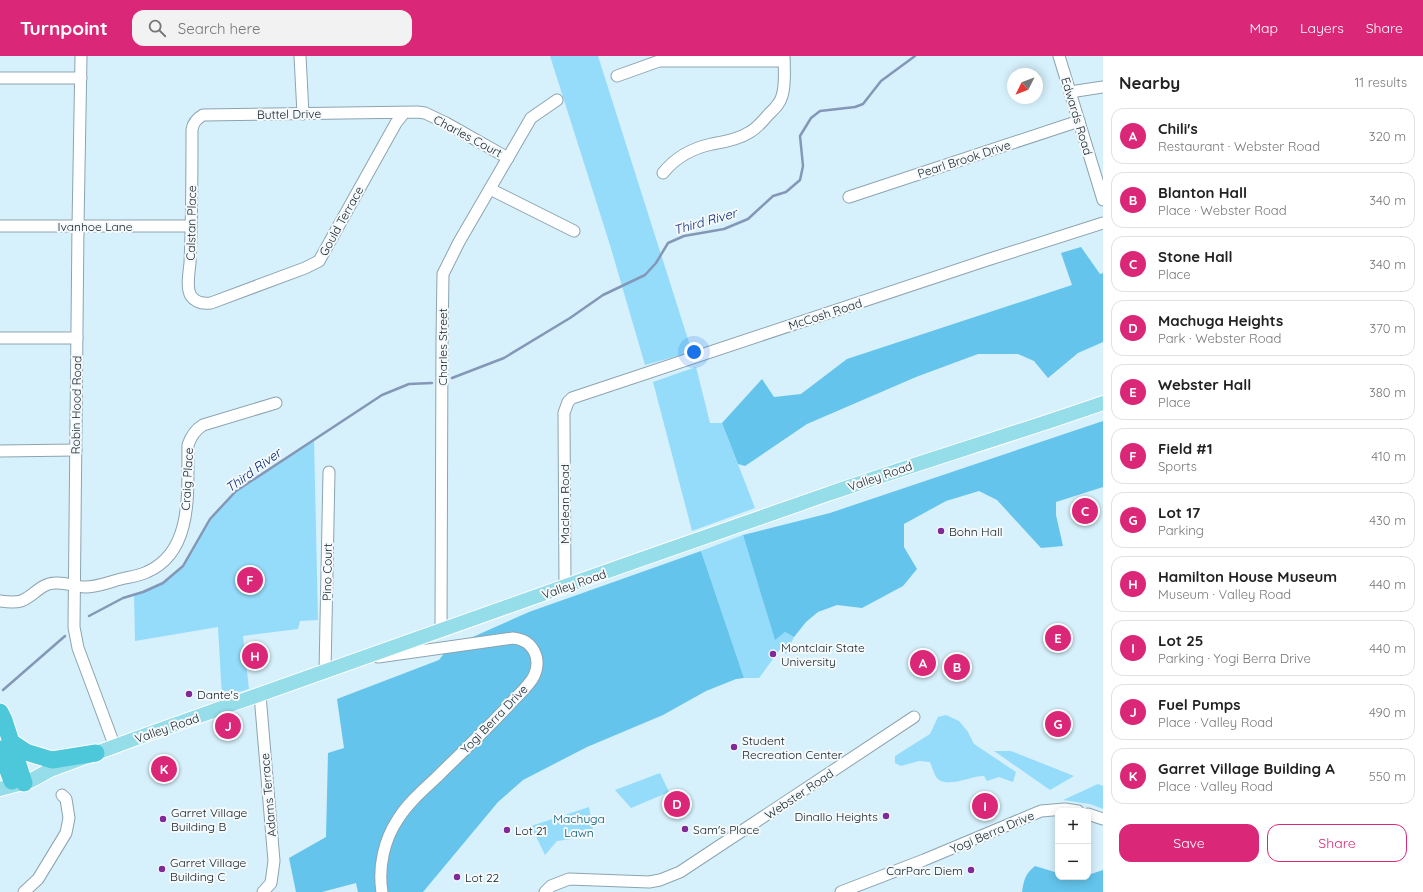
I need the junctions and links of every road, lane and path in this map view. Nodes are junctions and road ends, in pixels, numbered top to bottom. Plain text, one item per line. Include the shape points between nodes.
1 (81, 56) edge
2 (300, 56) edge
3 (1059, 56) edge
4 (661, 58) edge
5 (784, 59) edge
6 (617, 76) dead end
7 (0, 78) edge
8 (81, 78) junction
9 (1103, 87) edge
10 (1070, 92) junction
11 (557, 100) dead end
12 (404, 113) junction
13 (304, 114) junction
14 (1079, 121) junction
15 (192, 139) joint
16 (508, 158) junction
17 (663, 173) dead end
18 (490, 189) junction
19 (850, 197) dead end
20 (1103, 200) edge
21 (1103, 223) edge
22 (0, 226) edge
23 (78, 226) junction
24 (191, 226) junction
25 (574, 231) dead end
26 (200, 302) joint
27 (0, 338) edge
28 (77, 338) junction
29 (276, 403) dead end
30 (1103, 403) edge
31 (564, 421) joint
32 (76, 450) junction
33 (0, 451) edge
34 (329, 472) dead end
35 (74, 585) junction
36 (565, 587) junction
37 (0, 601) edge
38 (441, 631) junction
39 (361, 659) junction
40 (325, 672) junction
41 (260, 695) junction
42 (0, 712) edge
43 (914, 717) dead end
44 (5, 746) edge
45 (114, 746) junction
46 (96, 753) junction
47 (12, 782) edge
48 (62, 795) dead end
49 (1055, 810) edge
50 (1091, 815) edge
51 (1103, 819) edge
52 (24, 892) edge
53 (263, 892) edge
54 (382, 892) edge
55 (545, 892) edge
56 (841, 892) edge

1 - 8 street, Robin Hood Road
2 - 13 street
3 - 10 street, Edwards Road
4 - 5 street
4 - 6 street
5 - 17 street via 782,96 779,104 760,123 744,135 679,157
7 - 8 street
8 - 23 street, Robin Hood Road
9 - 10 street
10 - 14 street, Edwards Road
11 - 16 street, Charles Street via 531,118
12 - 13 street, Buttel Drive
12 - 16 street, Charles Court via 424,113
12 - 26 street, Gould Terrace via 319,261 211,302
13 - 15 street, Buttel Drive via 203,115 194,123
14 - 19 street, Pearl Brook Drive
14 - 20 street, Edwards Road
15 - 24 street, Calstan Place
16 - 18 street, Charles Street
18 - 25 street
18 - 38 street, Charles Street via 459,242 444,274
21 - 31 street, McCosh Road via 572,398 565,407
22 - 23 street, Ivanhoe Lane
23 - 24 street, Ivanhoe Lane
23 - 28 street, Robin Hood Road
24 - 26 street, Calstan Place via 189,288 191,296
27 - 28 street
28 - 32 street, Robin Hood Road
29 - 35 street, Craig Place via 204,424 196,429 188,445 186,516 180,538 165,560 147,572 135,576 85,587
30 - 36 main road, Valley Road via 846,488
31 - 36 street, Maclean Road
32 - 33 street
32 - 35 street, Robin Hood Road
34 - 40 street, Pino Court
35 - 37 street, Craig Place via 53,583 22,601
35 - 45 street, Robin Hood Road via 74,627 78,648
36 - 38 main road, Valley Road
38 - 39 main road, Valley Road
39 - 40 main road, Valley Road
39 - 54 street, Yogi Berra Drive via 513,638 525,641 533,650 538,664 532,679 501,714 411,802 398,819 387,840 382,860
40 - 41 main road, Valley Road
41 - 45 main road, Valley Road
41 - 53 street, Adams Terrace via 274,861 271,883
42 - 44 highway
43 - 55 street, Webster Road via 680,872 649,882 569,879 551,886
44 - 46 highway via 52,760
44 - 47 highway
45 - 46 main road, Valley Road
46 - 47 main road, Valley Road via 47,771 31,772
48 - 52 street via 66,799 69,818 66,833 38,879
49 - 56 street, Yogi Berra Drive via 1041,812
50 - 51 street

